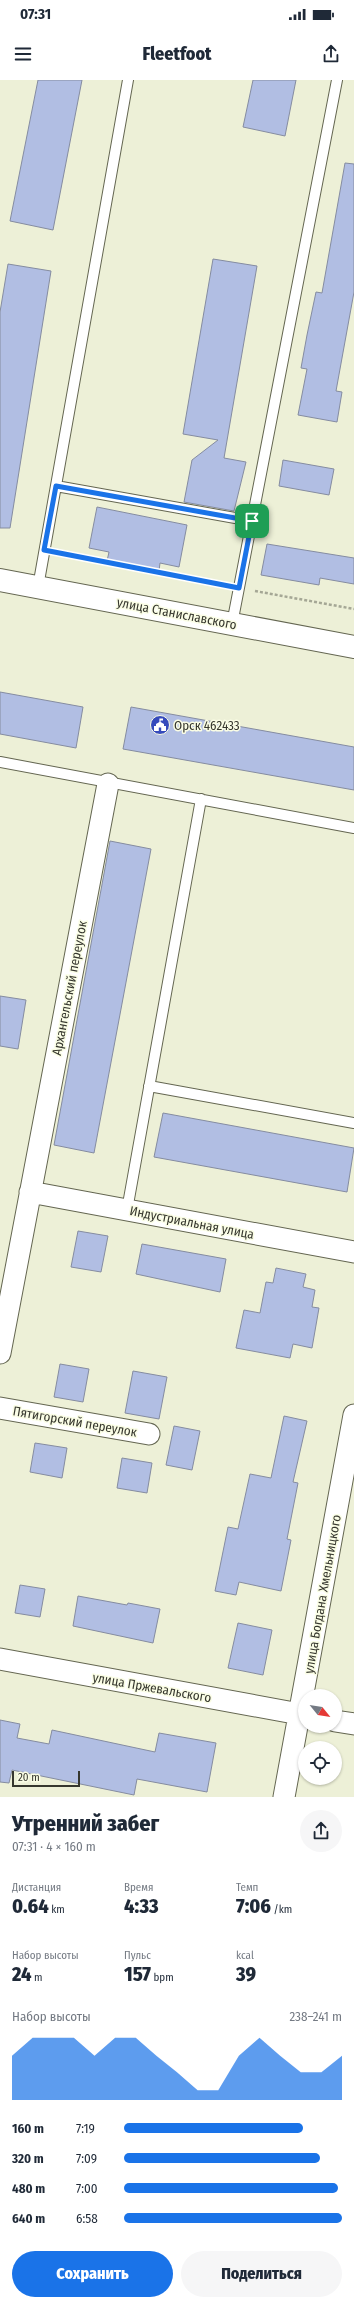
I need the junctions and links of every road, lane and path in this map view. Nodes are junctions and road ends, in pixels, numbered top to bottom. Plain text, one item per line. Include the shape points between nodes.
1 (128, 80) edge
2 (337, 80) edge
3 (56, 486) junction
4 (252, 521) junction
5 (44, 550) junction
6 (0, 580) edge
7 (38, 587) junction
8 (239, 588) junction
9 (354, 609) edge
10 (232, 624) junction
11 (354, 646) edge
12 (0, 762) edge
13 (108, 784) junction
14 (201, 799) junction
15 (354, 828) edge
16 (149, 1086) junction
17 (354, 1123) edge
18 (30, 1192) junction
19 (127, 1210) junction
20 (354, 1252) edge
21 (0, 1353) edge
22 (0, 1408) edge
23 (354, 1415) edge
24 (149, 1434) dead end
25 (0, 1659) edge
26 (307, 1689) edge
27 (298, 1714) edge
28 (342, 1721) edge
29 (354, 1724) edge
30 (299, 1733) edge
31 (284, 1797) edge

1 - 3 lane
2 - 4 lane
3 - 4 lane
3 - 5 lane
4 - 8 lane
5 - 7 lane
5 - 8 path
6 - 7 main road, улица Станиславского
7 - 10 main road, улица Станиславского
8 - 9 path
8 - 10 lane
10 - 11 main road, улица Станиславского
12 - 13 lane
13 - 14 lane
13 - 18 street, Архангельский переулок
14 - 15 lane
14 - 16 lane
16 - 17 lane
16 - 19 lane
18 - 19 street, Индустриальная улица
18 - 21 street, Архангельский переулок
19 - 20 street, Индустриальная улица
22 - 24 street, Пятигорский переулок
23 - 26 street, улица Богдана Хмельницкого
25 - 27 street, улица Пржевальского
28 - 29 street
30 - 31 street, улица Богдана Хмельницкого

